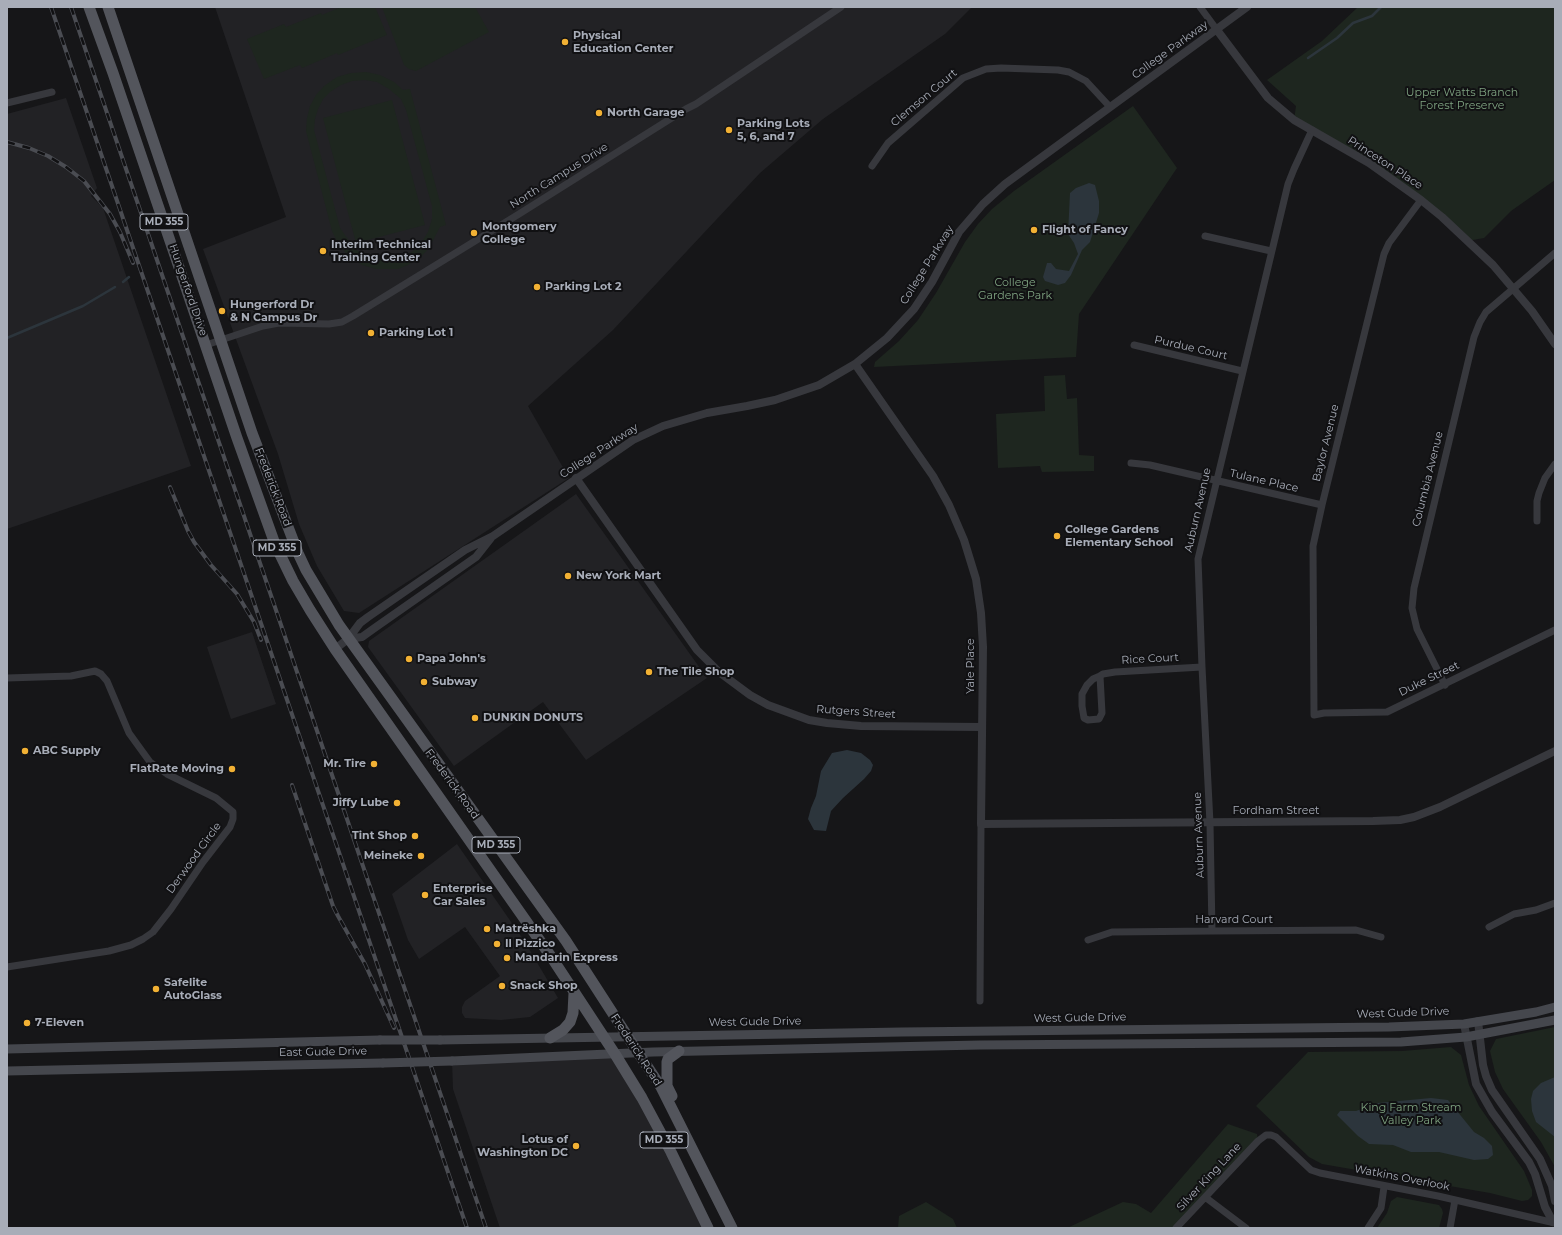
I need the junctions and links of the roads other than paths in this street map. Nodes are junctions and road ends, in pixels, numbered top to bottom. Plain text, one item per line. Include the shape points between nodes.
1 (89, 7) edge
2 (108, 7) edge
3 (841, 7) edge
4 (1200, 7) edge
5 (1247, 7) edge
6 (1217, 30) junction
7 (127, 65) junction
8 (112, 70) junction
9 (52, 92) dead end
10 (7, 103) edge
11 (1110, 107) junction
12 (1312, 130) junction
13 (872, 166) dead end
14 (1421, 200) junction
15 (1206, 236) dead end
16 (1271, 251) junction
17 (1555, 252) edge
18 (1513, 288) junction
19 (221, 341) junction
20 (1555, 344) edge
21 (206, 345) junction
22 (1134, 345) dead end
23 (855, 364) junction
24 (1242, 371) junction
25 (252, 432) joint
26 (237, 438) joint
27 (1131, 463) dead end
28 (1555, 464) edge
29 (576, 478) junction
30 (1216, 481) junction
31 (1322, 505) junction
32 (1537, 521) dead end
33 (493, 536) junction
34 (1555, 630) edge
35 (348, 639) junction
36 (335, 649) junction
37 (1202, 667) junction
38 (1100, 676) junction
39 (7, 678) edge
40 (1445, 685) junction
41 (1314, 705) joint
42 (982, 727) junction
43 (1555, 751) edge
44 (1210, 823) junction
45 (981, 824) junction
46 (1555, 904) edge
47 (1489, 927) dead end
48 (1212, 931) junction
49 (1381, 938) dead end
50 (1088, 940) dead end
51 (7, 967) edge
52 (574, 993) junction
53 (980, 1001) dead end
54 (1555, 1007) edge
55 (1555, 1020) edge
56 (1478, 1021) junction
57 (1464, 1024) junction
58 (1479, 1035) junction
59 (628, 1036) junction
60 (603, 1037) junction
61 (1466, 1037) junction
62 (550, 1038) junction
63 (7, 1049) edge
64 (679, 1051) junction
65 (615, 1054) junction
66 (639, 1054) junction
67 (7, 1071) edge
68 (675, 1116) junction
69 (1258, 1140) joint
70 (1384, 1186) junction
71 (1206, 1197) junction
72 (1455, 1200) junction
73 (1555, 1201) edge
74 (1554, 1222) edge
75 (708, 1228) edge
76 (732, 1228) edge
77 (1176, 1228) edge
78 (1246, 1228) edge
79 (1368, 1228) edge
80 (1450, 1228) edge

1 - 8 main road, Hungerford Drive / MD 355
2 - 7 main road, Hungerford Drive / MD 355
3 - 19 street, North Campus Drive via 698,103 342,322 273,324
4 - 6 street, Princeton Place
5 - 6 street, College Parkway
6 - 11 street, College Parkway
6 - 12 street, Princeton Place via 1268,98 1294,120
7 - 8 main road
7 - 19 main road, Hungerford Drive / MD 355
8 - 21 main road, Hungerford Drive / MD 355
9 - 10 street
11 - 13 street, Clemson Court via 1086,81 1069,72 986,69 963,78 888,142
11 - 23 street, College Parkway via 1005,184 983,204 959,232 914,309 887,338
12 - 14 street, Princeton Place via 1369,163
12 - 16 street, Auburn Avenue via 1288,184
14 - 18 street, Princeton Place via 1493,265
14 - 31 street, Baylor Avenue via 1389,243 1384,254
15 - 16 street
16 - 24 street, Auburn Avenue
17 - 18 street, Columbia Avenue
18 - 20 street, Princeton Place
18 - 40 street, Columbia Avenue via 1486,312 1474,337 1414,588 1412,608 1417,629
19 - 21 street, North Campus Drive
19 - 25 main road, Hungerford Drive / MD 355
21 - 26 main road, Hungerford Drive / MD 355
22 - 24 street, Purdue Court
23 - 29 street, College Parkway via 819,385 775,400 706,413 663,426 633,440
23 - 42 street, Yale Place via 933,476 964,540 976,579 981,613
24 - 30 street, Auburn Avenue
25 - 35 main road, Frederick Road / MD 355 via 298,553
26 - 36 main road, Frederick Road / MD 355 via 275,544 293,581
27 - 30 street, Tulane Place
28 - 32 street via 1539,493
29 - 33 street, College Parkway
29 - 42 street, Rutgers Street via 697,650 719,672 750,695 768,705 809,720 827,723 861,726
30 - 31 street, Tulane Place
30 - 37 street, Auburn Avenue via 1198,559
31 - 41 street, Baylor Avenue via 1313,546
33 - 35 street, College Parkway via 465,550 364,620
33 - 35 street, College Parkway via 476,557 362,637
34 - 40 street, Duke Street
35 - 36 street, College Parkway
35 - 59 main road, Frederick Road / MD 355 via 566,941
36 - 52 main road, Frederick Road / MD 355
37 - 38 street, Rice Court via 1115,672
37 - 44 street, Auburn Avenue
38 - 38 street, Rice Court via 1093,679 1082,694 1084,718 1088,720 1099,719 1102,713
39 - 51 street, Derwood Circle via 71,676 95,671 101,674 107,681 129,733 150,762 167,774 216,798 233,812 230,827 171,910 153,932 143,939 109,951
40 - 41 street, Duke Street via 1387,712 1314,715
42 - 45 street, Yale Place
43 - 44 street, Fordham Street via 1440,808 1400,820
44 - 45 street, Fordham Street
44 - 48 street, Auburn Avenue
45 - 53 street, Yale Place
46 - 47 street via 1514,914
48 - 49 street, Harvard Court via 1356,930
48 - 50 street, Harvard Court via 1112,932
52 - 60 main road, Frederick Road / MD 355
52 - 62 main road via 570,1022
54 - 56 main road, West Gude Drive
55 - 58 main road
56 - 57 main road, West Gude Drive
56 - 58 street
57 - 59 main road, West Gude Drive
57 - 61 street
58 - 61 main road
58 - 73 street via 1483,1065 1492,1090 1531,1144 1546,1170
59 - 60 main road, West Gude Drive
59 - 66 main road, Frederick Road / MD 355
60 - 62 main road, East Gude Drive
60 - 65 main road, Frederick Road / MD 355
61 - 64 main road via 1401,1042 980,1045
61 - 74 street via 1476,1084 1492,1112 1529,1162
62 - 63 main road, East Gude Drive, bridge
64 - 66 main road
64 - 68 main road via 667,1060 666,1072
65 - 66 main road, East Gude Drive
65 - 67 main road, East Gude Drive, bridge via 383,1063
65 - 75 main road, Frederick Road / MD 355 via 671,1152
66 - 68 main road, Frederick Road / MD 355 via 661,1087
68 - 76 main road, Frederick Road / MD 355
69 - 70 street, Watkins Overlook via 1266,1136 1276,1137 1311,1170
69 - 71 street, Silver King Lane
70 - 72 street, Watkins Overlook
70 - 79 street via 1381,1208
71 - 77 street, Silver King Lane
71 - 78 street
72 - 74 street, Watkins Overlook
72 - 80 street

